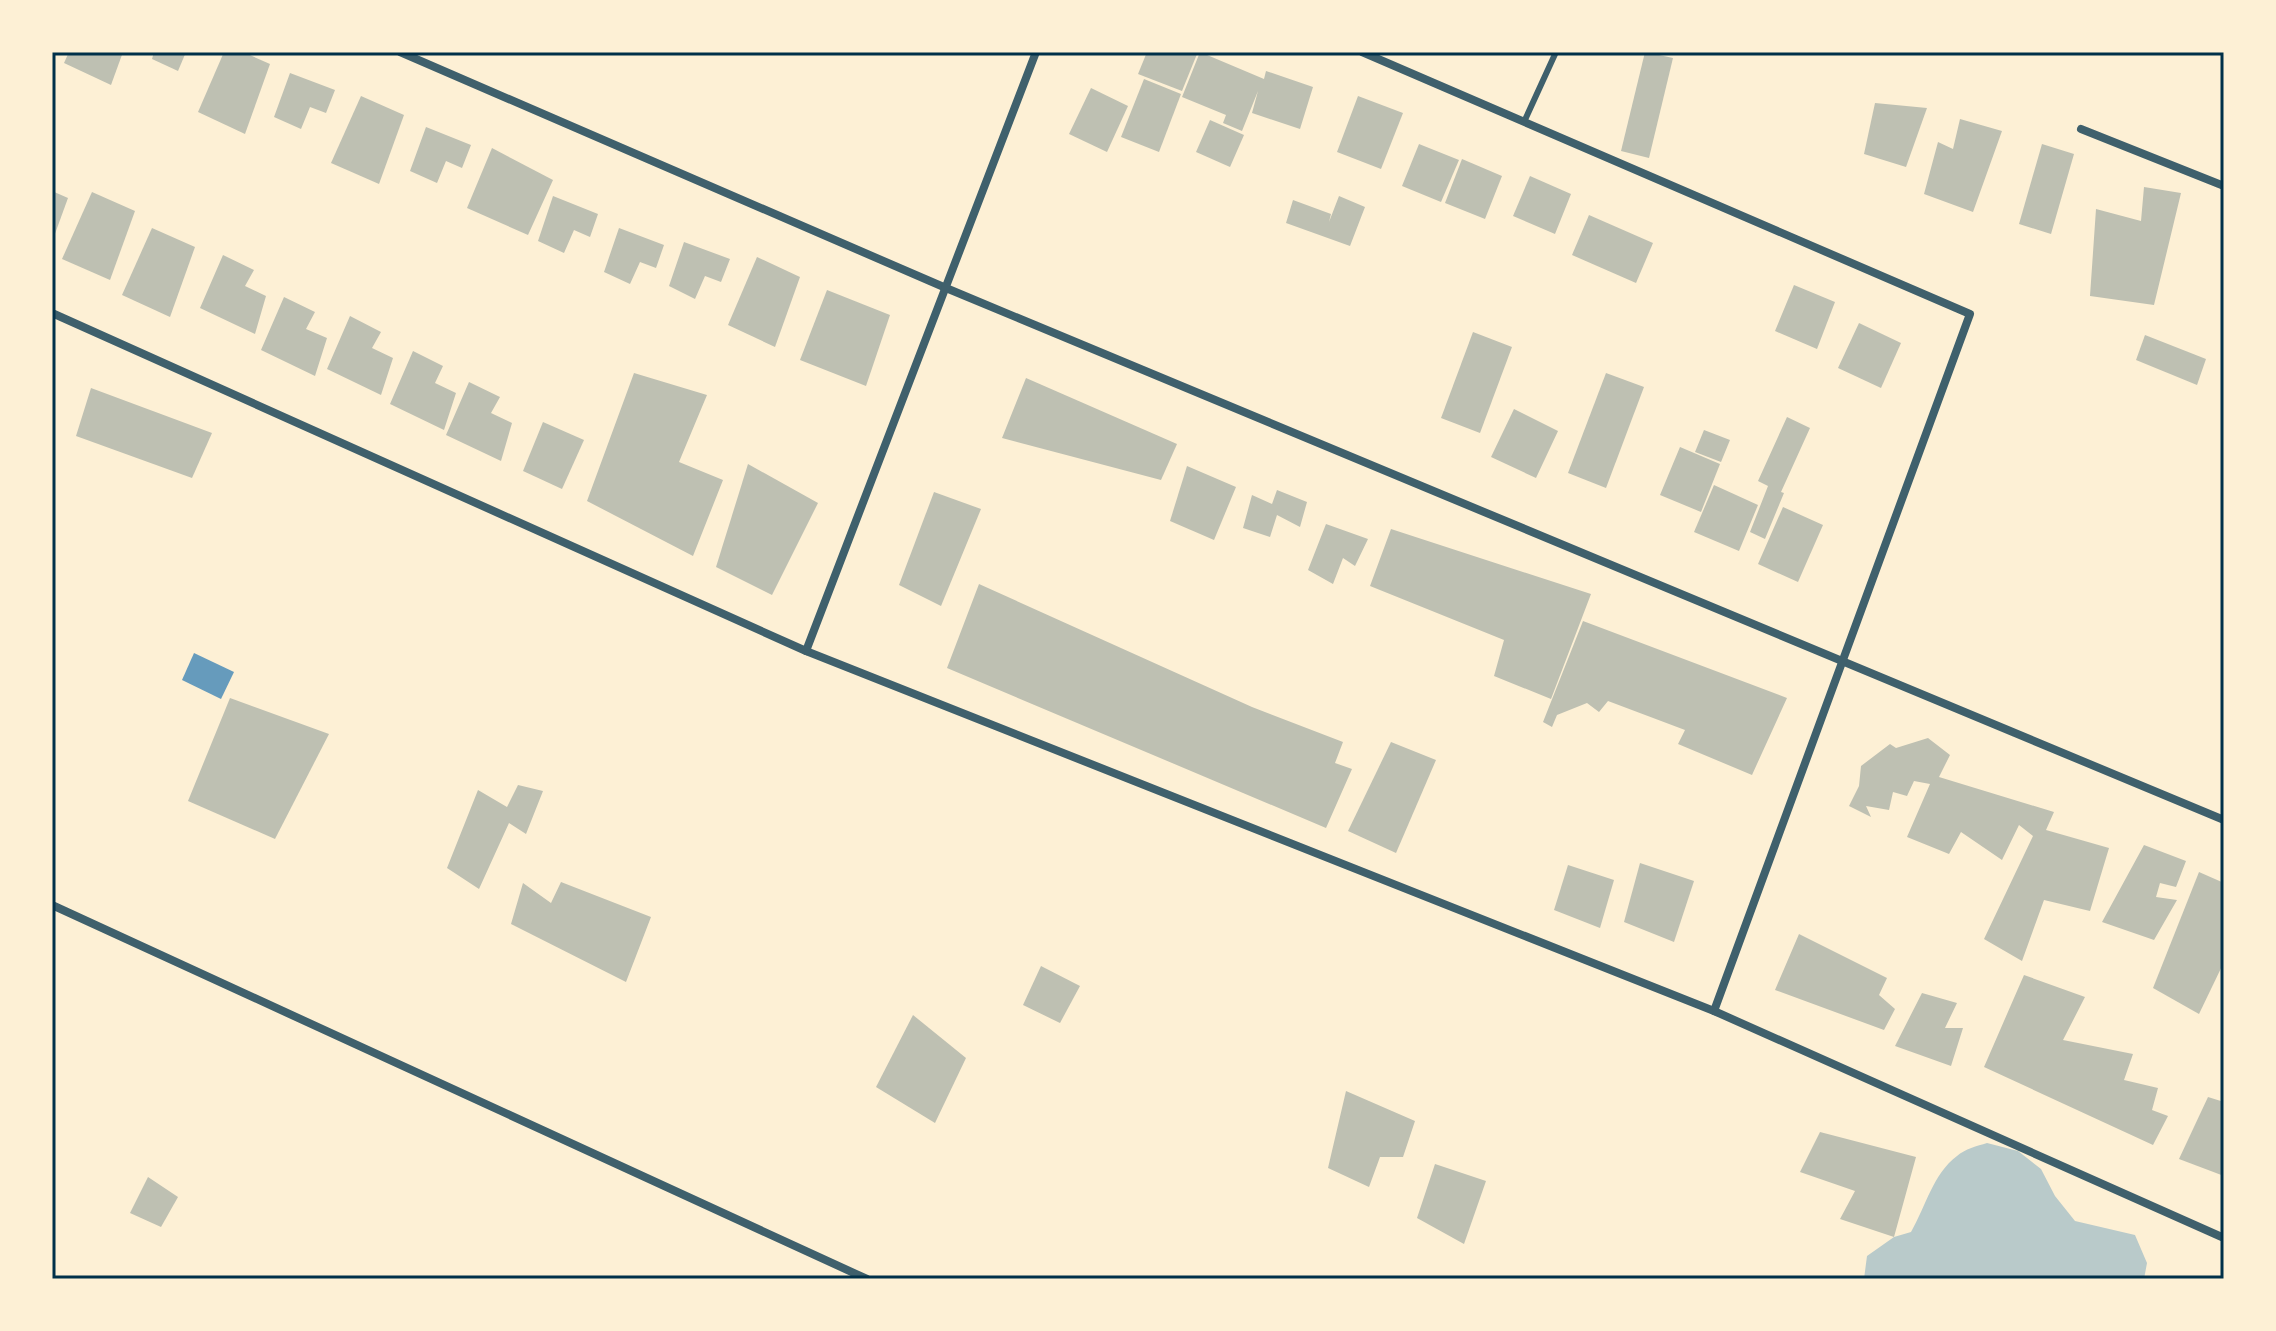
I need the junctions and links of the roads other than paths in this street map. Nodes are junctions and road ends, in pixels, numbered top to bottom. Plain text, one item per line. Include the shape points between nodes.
1 (400, 52) edge
2 (1036, 52) edge
3 (1362, 52) edge
4 (1556, 52) edge
5 (1524, 122) junction
6 (2081, 129) dead end
7 (2224, 186) edge
8 (946, 288) junction
9 (52, 313) edge
10 (806, 651) junction
11 (1843, 661) junction
12 (2224, 820) edge
13 (52, 905) edge
14 (1714, 1011) junction
15 (2224, 1238) edge
16 (867, 1279) edge

1 - 8 street
2 - 8 street
3 - 5 street
4 - 5 lane
5 - 11 street via 1970,314
6 - 7 street
8 - 10 street
8 - 11 street
9 - 10 street
10 - 14 street
11 - 12 street
11 - 14 street
13 - 16 street
14 - 15 street

